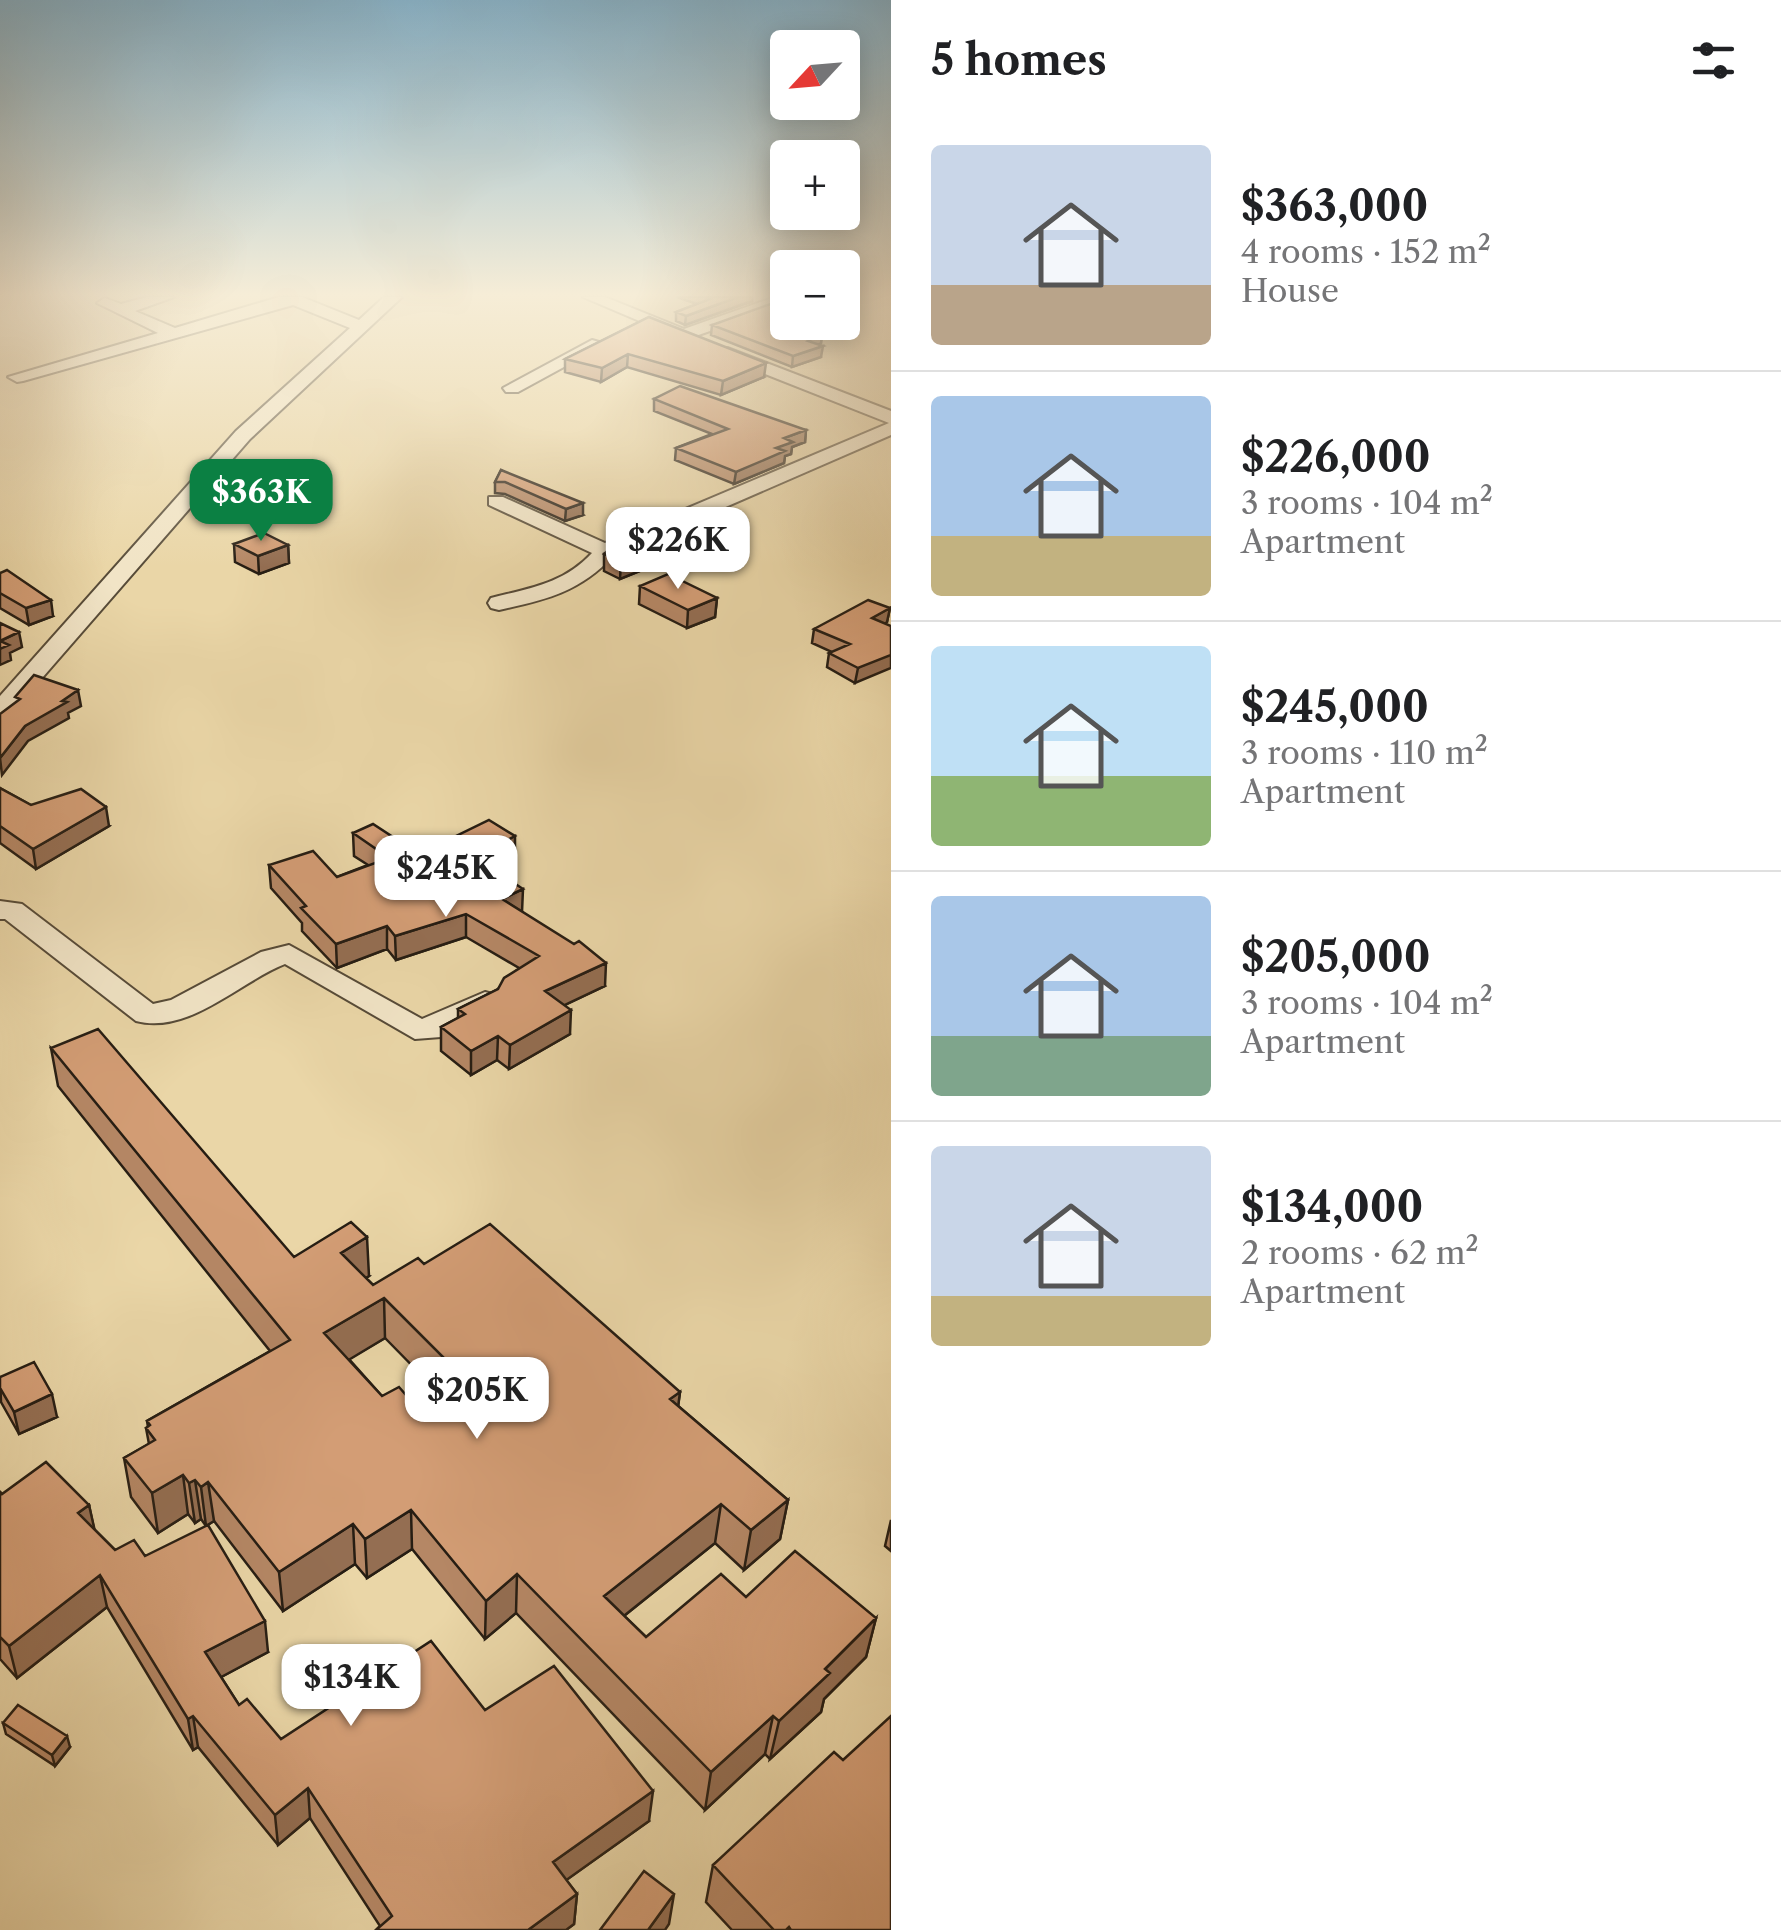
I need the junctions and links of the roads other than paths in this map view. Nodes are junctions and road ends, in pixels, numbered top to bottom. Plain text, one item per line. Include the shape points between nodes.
1 (296, 387) edge
2 (814, 387) edge
3 (891, 418) edge
4 (891, 428) edge
5 (496, 500) dead end
6 (605, 551) junction
7 (499, 603) dead end
8 (0, 711) edge
9 (0, 910) edge
10 (485, 1002) edge

1 - 8 street via 243,435
2 - 3 street
4 - 6 street
5 - 6 street
6 - 7 street via 583,577 558,590
9 - 10 street via 12,910 147,1014 171,1010 270,957 290,954 415,1028 430,1030

